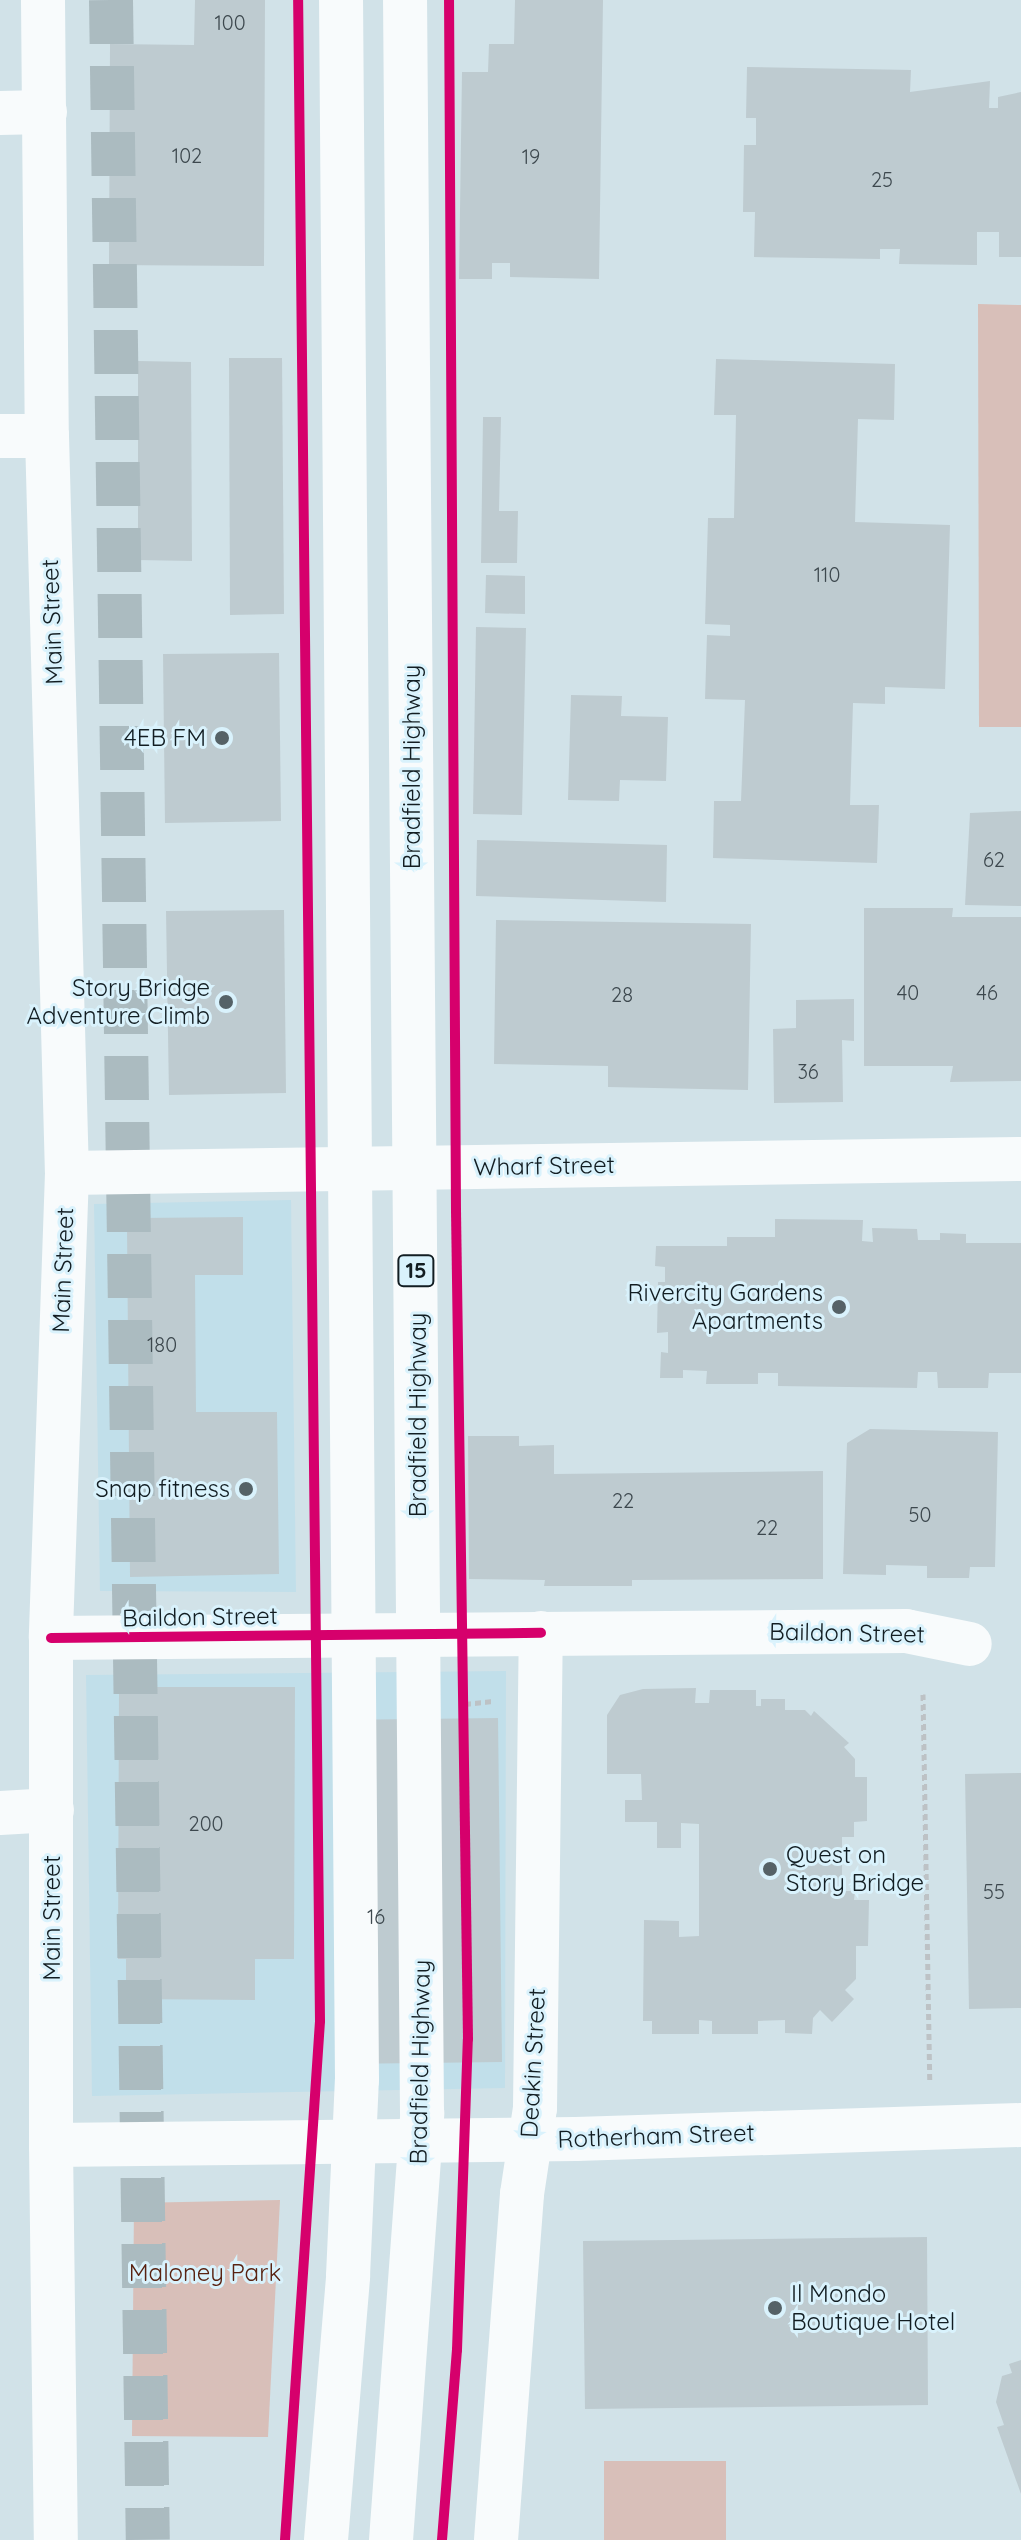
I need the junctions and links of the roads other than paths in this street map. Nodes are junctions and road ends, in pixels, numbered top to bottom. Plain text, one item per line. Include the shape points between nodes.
1 (43, 0) edge
2 (341, 0) edge
3 (405, 0) edge
4 (45, 112) junction
5 (0, 113) edge
6 (0, 436) edge
7 (47, 436) junction
8 (1021, 1159) edge
9 (67, 1173) junction
10 (541, 1633) junction
11 (51, 1638) junction
12 (970, 1644) dead end
13 (52, 1810) junction
14 (0, 1813) edge
15 (1021, 2125) edge
16 (531, 2139) junction
17 (51, 2145) junction
18 (56, 2540) edge
19 (326, 2540) edge
20 (391, 2540) edge
21 (496, 2540) edge

1 - 4 main road, Main Street
2 - 19 main road via 357,2080 348,2276
3 - 20 main road, Bradfield Highway / 15 via 422,2113
4 - 5 main road
4 - 7 main road, Main Street
6 - 7 main road
7 - 9 main road, Main Street
8 - 9 main road, Wharf Street
9 - 11 main road, Main Street
10 - 11 main road, Baildon Street
10 - 12 main road, Baildon Street via 906,1631
10 - 16 main road, Deakin Street
11 - 13 main road, Main Street
13 - 14 main road
13 - 17 main road, Main Street
15 - 16 main road, Rotherham Street
16 - 17 main road, Rotherham Street
16 - 21 main road, Deakin Street via 522,2194
17 - 18 main road, Main Street

